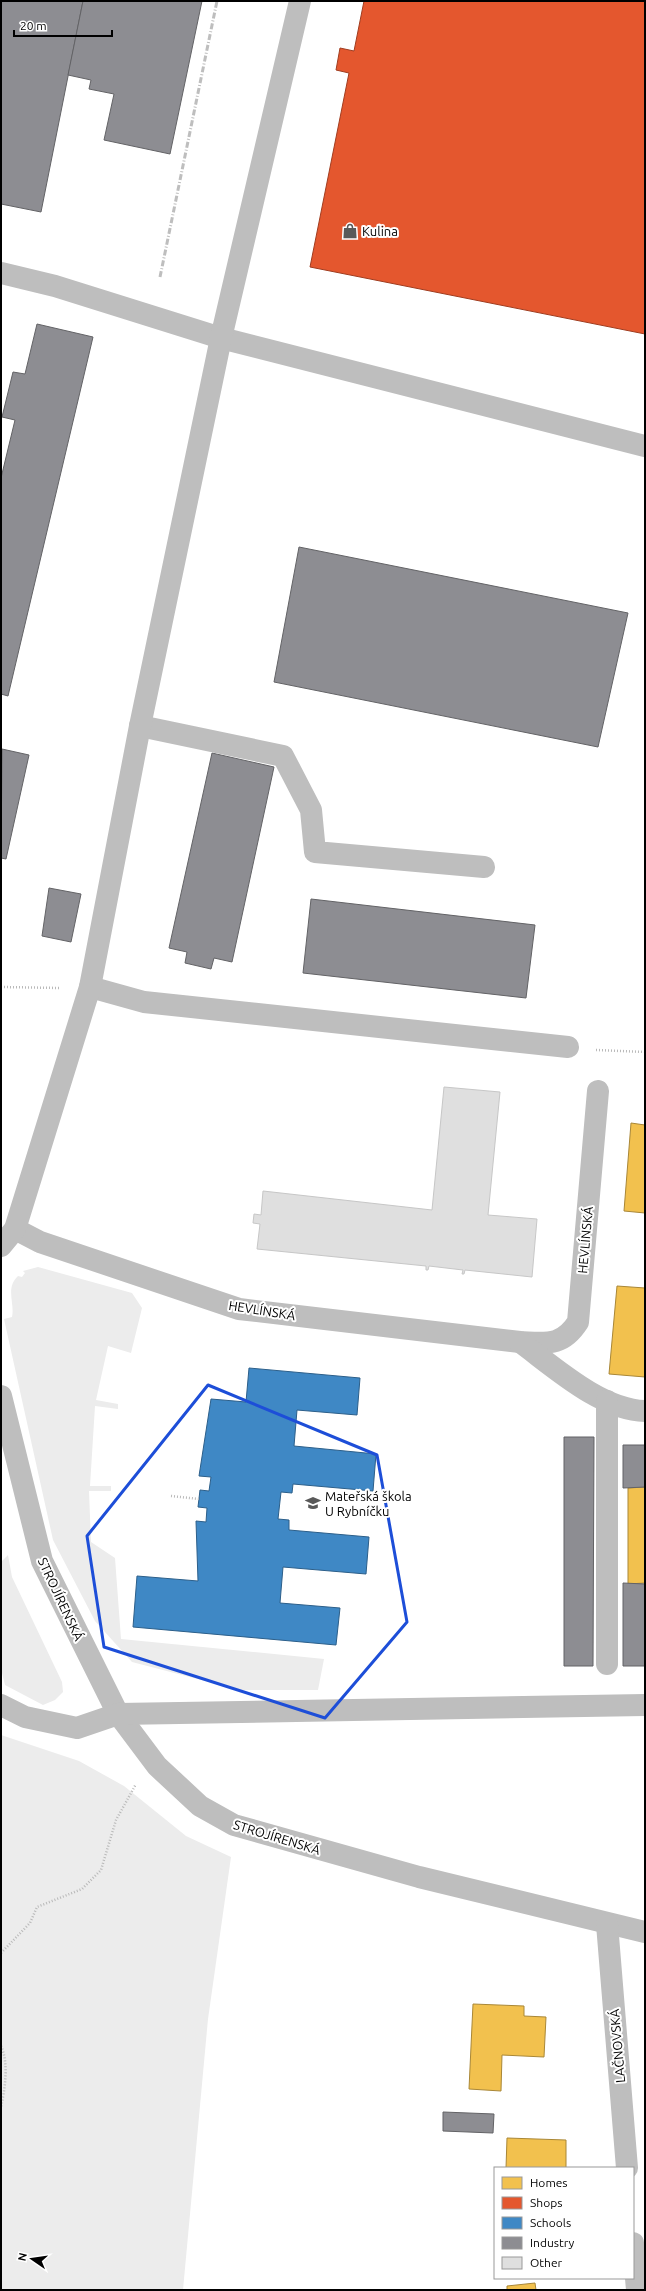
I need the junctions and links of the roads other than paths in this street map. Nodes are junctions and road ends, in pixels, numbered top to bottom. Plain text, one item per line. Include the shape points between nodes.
1 (300, 1) edge
2 (1, 273) edge
3 (221, 338) junction
4 (645, 446) edge
5 (140, 726) junction
6 (484, 867) dead end
7 (90, 988) junction
8 (568, 1047) road end
9 (598, 1091) dead end
10 (15, 1229) junction
11 (1, 1246) edge
12 (520, 1342) junction
13 (1, 1396) edge
14 (607, 1401) junction
15 (645, 1411) edge
16 (607, 1664) dead end
17 (1, 1705) edge
18 (645, 1705) edge
19 (118, 1714) junction
20 (607, 1924) junction
21 (645, 1932) edge
22 (627, 2167) edge
23 (634, 2255) edge
24 (637, 2290) edge

1 - 3 street
2 - 3 street via 54,286
3 - 4 street
3 - 5 street
5 - 6 street via 283,756 311,810 315,852
5 - 7 street
7 - 8 street via 144,1002
7 - 10 street
9 - 12 street, HEVLÍNSKÁ via 578,1322 568,1334 552,1343
10 - 11 street
10 - 12 street, HEVLÍNSKÁ via 40,1242 238,1309
12 - 14 street, HEVLÍNSKÁ via 578,1385
13 - 19 street, STROJÍRENSKÁ via 42,1561
14 - 15 street, HEVLÍNSKÁ
14 - 16 street
17 - 19 street via 25,1717 77,1728
18 - 19 street
19 - 20 street, STROJÍRENSKÁ via 157,1766 200,1806 234,1825 419,1877
20 - 21 street, STROJÍRENSKÁ
20 - 22 street, LAČNOVSKÁ
23 - 24 street

